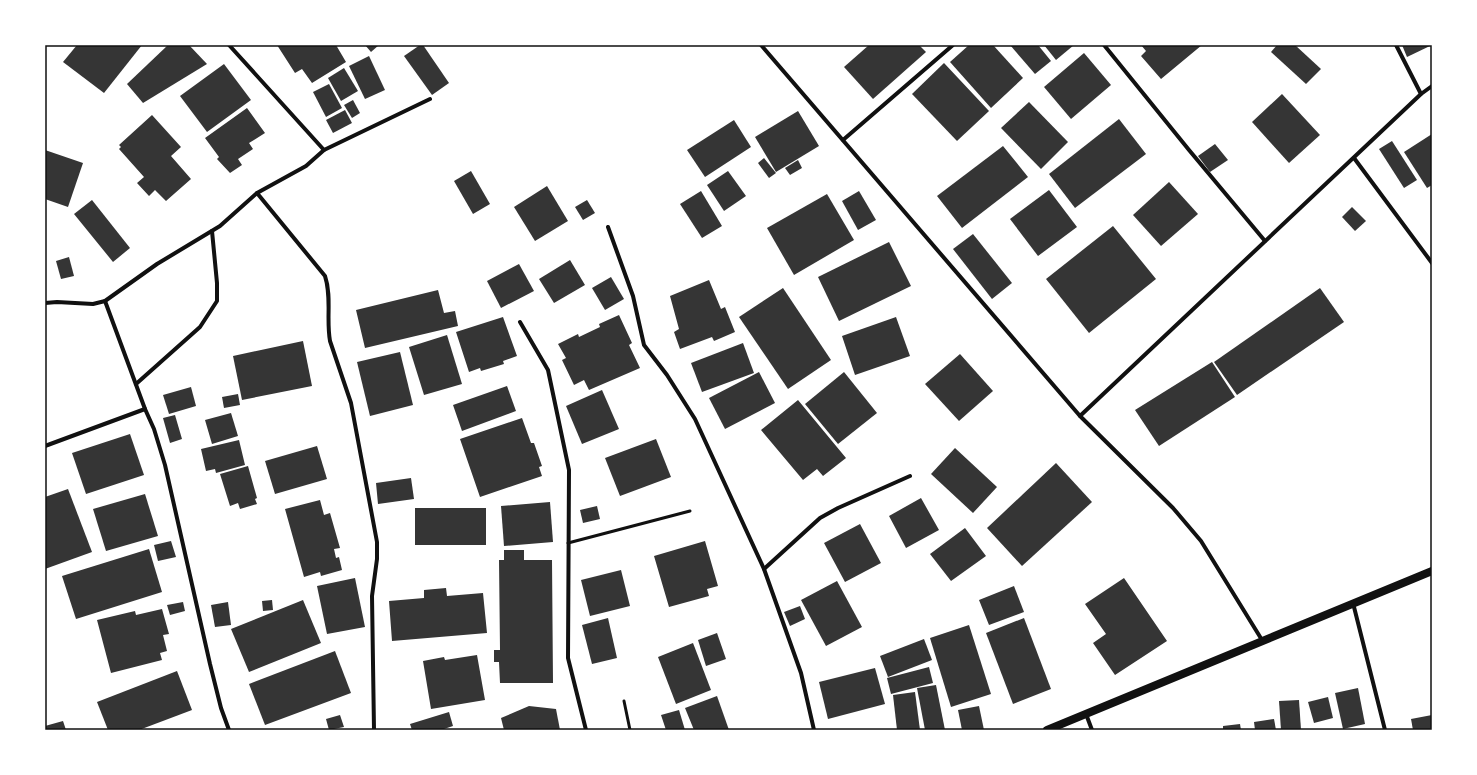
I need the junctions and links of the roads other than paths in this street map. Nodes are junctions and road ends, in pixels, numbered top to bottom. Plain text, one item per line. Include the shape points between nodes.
1 (229, 45) edge
2 (761, 45) edge
3 (953, 45) edge
4 (1104, 45) edge
5 (1396, 45) edge
6 (1432, 86) edge
7 (1421, 94) junction
8 (430, 99) dead end
9 (843, 140) junction
10 (324, 150) junction
11 (1354, 158) junction
12 (257, 193) junction
13 (608, 227) dead end
14 (212, 231) junction
15 (1265, 241) junction
16 (1432, 263) edge
17 (106, 301) junction
18 (45, 303) edge
19 (520, 322) dead end
20 (136, 384) junction
21 (145, 409) junction
22 (1080, 416) junction
23 (45, 446) edge
24 (910, 476) dead end
25 (690, 511) dead end
26 (568, 543) junction
27 (764, 569) junction
28 (1432, 571) edge
29 (1353, 603) junction
30 (1262, 640) junction
31 (624, 701) dead end
32 (1085, 714) junction
33 (229, 730) edge
34 (374, 730) edge
35 (586, 730) edge
36 (630, 730) edge
37 (814, 730) edge
38 (1047, 730) edge
39 (1092, 730) edge
40 (1385, 730) edge

1 - 10 street
2 - 9 street
3 - 9 street
4 - 15 street
5 - 7 street
6 - 7 street
7 - 11 street
8 - 10 street
9 - 22 street
10 - 12 street via 306,166
11 - 15 street
11 - 16 street
12 - 14 street
12 - 34 street via 325,276 328,287 328,331 351,403 377,542 372,596
13 - 27 street via 632,296 644,345 695,419
14 - 17 street via 157,264
14 - 20 street via 217,301 200,327
15 - 22 street
17 - 18 street via 93,304
17 - 20 street
19 - 26 street via 548,370 569,470
20 - 21 street
21 - 23 street
21 - 33 street via 154,429 164,465 210,664
22 - 30 street via 1174,508 1201,541
24 - 27 street via 820,518
25 - 26 lane
26 - 35 street via 568,658
27 - 37 street via 801,673
28 - 29 main road
29 - 30 main road
29 - 40 street
30 - 32 main road
31 - 36 lane
32 - 38 main road
32 - 39 street

